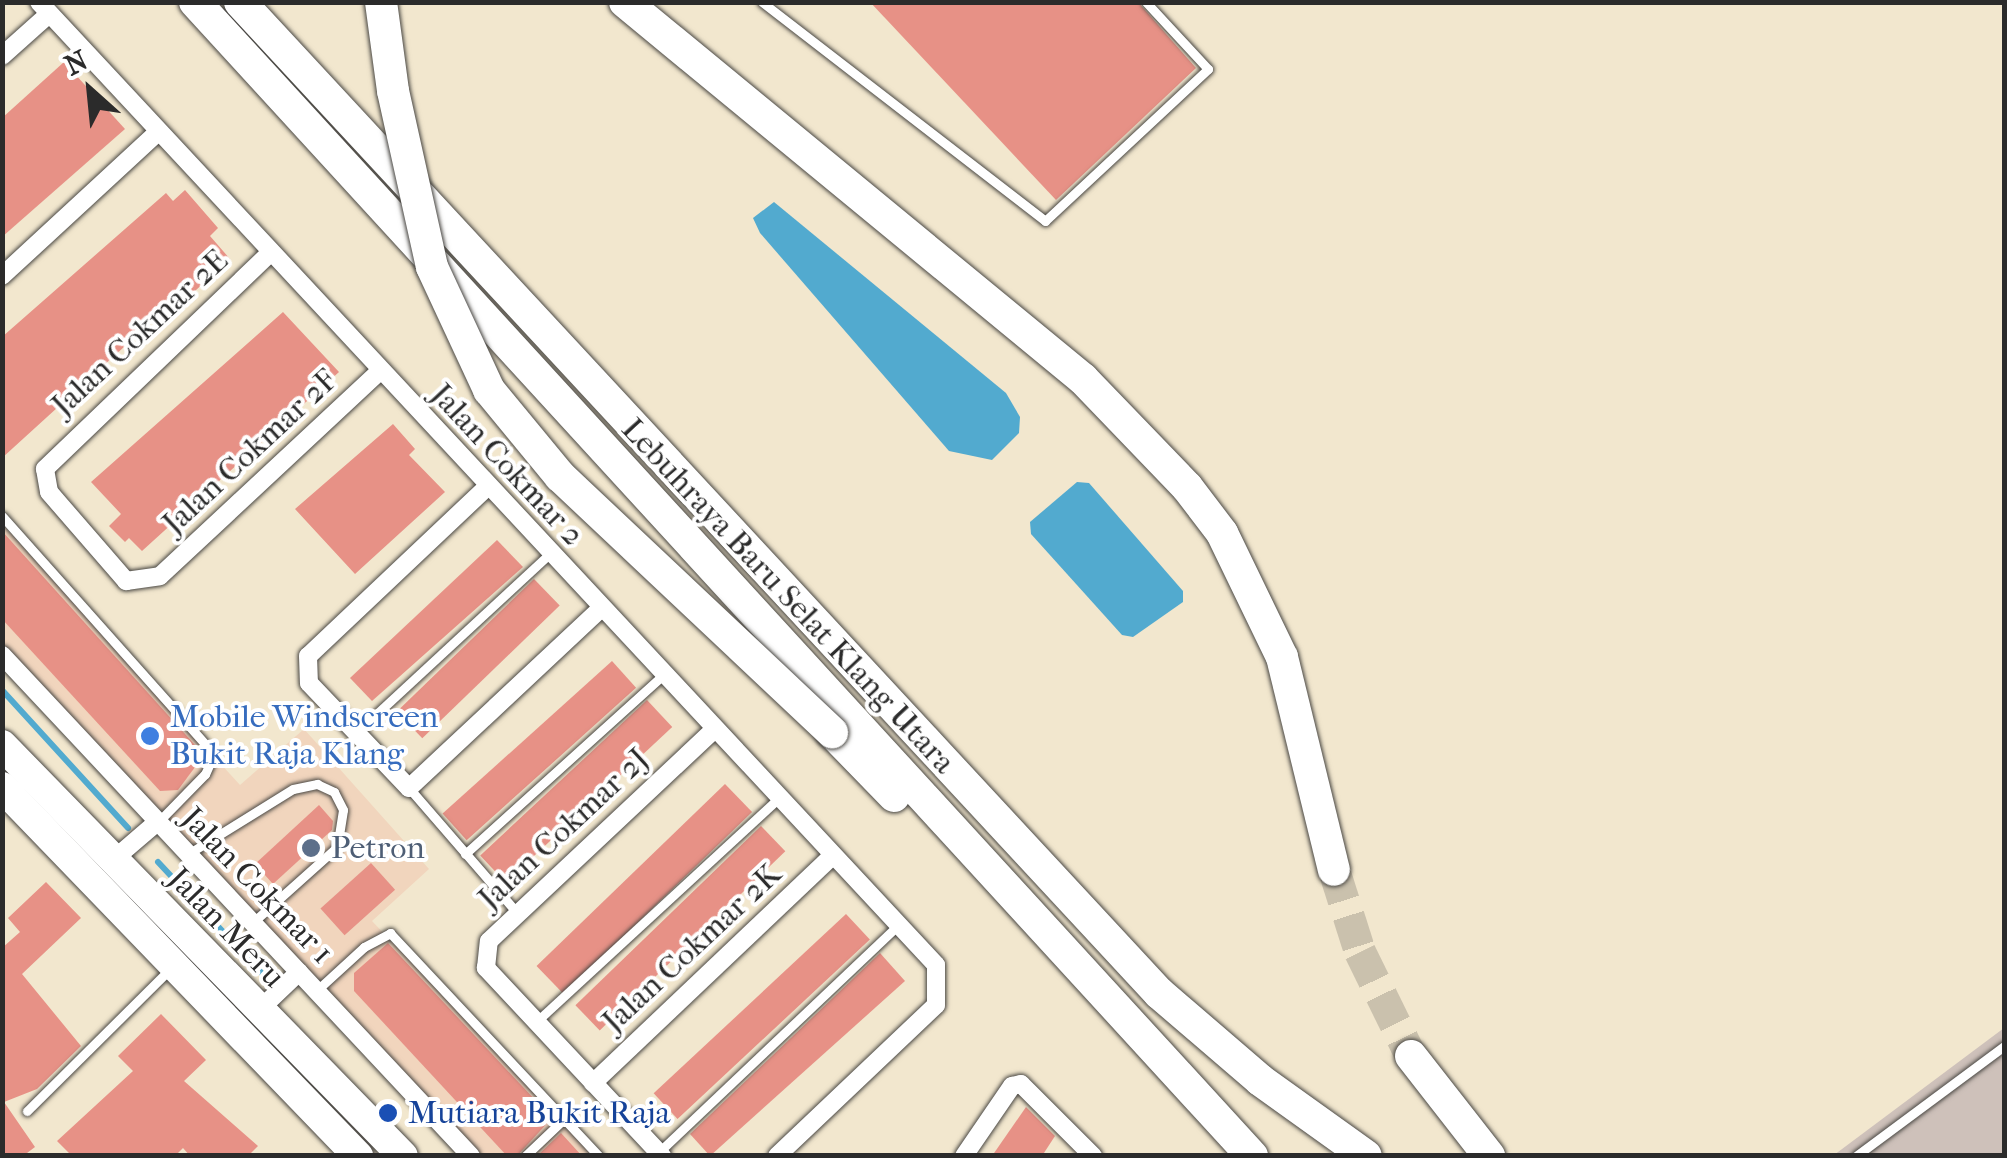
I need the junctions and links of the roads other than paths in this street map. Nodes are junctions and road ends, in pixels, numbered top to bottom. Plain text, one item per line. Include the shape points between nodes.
1 (195, 2) edge
2 (240, 2) edge
3 (381, 2) edge
4 (625, 2) edge
5 (762, 2) edge
6 (1146, 2) edge
7 (44, 8) edge
8 (2, 56) edge
9 (158, 132) junction
10 (270, 253) junction
11 (2, 276) edge
12 (380, 372) junction
13 (486, 487) junction
14 (2, 516) edge
15 (12, 526) junction
16 (2, 534) edge
17 (549, 554) junction
18 (160, 576) joint
19 (600, 609) junction
20 (2, 655) edge
21 (662, 676) junction
22 (713, 731) junction
23 (356, 732) junction
24 (2, 744) edge
25 (2, 786) edge
26 (408, 788) junction
27 (778, 799) junction
28 (156, 824) junction
29 (959, 840) junction
30 (465, 854) junction
31 (186, 856) junction
32 (832, 856) junction
33 (113, 860) junction
34 (1334, 870) tunnel mouth
35 (518, 914) junction
36 (253, 922) junction
37 (898, 925) junction
38 (174, 966) junction
39 (299, 972) junction
40 (316, 990) junction
41 (257, 1012) junction
42 (536, 1022) junction
43 (2004, 1046) edge
44 (1410, 1056) tunnel mouth
45 (593, 1083) junction
46 (27, 1111) dead end
47 (564, 1119) junction
48 (660, 1154) edge
49 (358, 1156) edge
50 (403, 1156) edge
51 (471, 1156) edge
52 (525, 1156) edge
53 (599, 1156) edge
54 (777, 1156) edge
55 (964, 1156) edge
56 (1093, 1156) edge
57 (1252, 1156) edge
58 (1366, 1156) edge
59 (1489, 1156) edge
60 (1856, 1156) edge

1 - 29 highway, Lebuhraya Baru Selat Klang Utara via 793,650
2 - 58 highway, Lebuhraya Baru Selat Klang Utara via 1159,993 1260,1080
3 - 29 highway, bridge via 432,267 489,390 560,476 917,819
4 - 34 highway via 1084,379 1187,486 1222,533 1282,657
5 - 6 lane via 1044,222 1208,69
7 - 8 street
7 - 9 street, Jalan Cokmar 2
9 - 10 street, Jalan Cokmar 2
9 - 11 street
10 - 12 street, Jalan Cokmar 2
10 - 18 street, Jalan Cokmar 2E via 44,470 49,492 126,581
12 - 13 street, Jalan Cokmar 2
12 - 18 street, Jalan Cokmar 2F
13 - 17 street, Jalan Cokmar 2
13 - 23 street via 308,656 310,683
14 - 15 lane
15 - 16 lane
15 - 28 lane via 214,754 205,774
17 - 19 street, Jalan Cokmar 2
17 - 23 lane
19 - 21 street, Jalan Cokmar 2
19 - 26 street
20 - 28 street, Jalan Cokmar 1
21 - 22 street, Jalan Cokmar 2
21 - 30 lane
22 - 27 street, Jalan Cokmar 2
22 - 35 street, Jalan Cokmar 2J
23 - 26 street
24 - 33 highway, Jalan Meru
25 - 38 highway, Jalan Meru
26 - 30 lane
27 - 32 street, Jalan Cokmar 2
27 - 42 lane
28 - 31 street, Jalan Cokmar 1
28 - 33 street
29 - 57 highway, Lebuhraya Baru Selat Klang Utara
30 - 35 lane
31 - 36 street, Jalan Cokmar 1
31 - 36 lane via 292,789 317,784 334,792 343,810 337,847
32 - 37 street, Jalan Cokmar 2
32 - 45 street, Jalan Cokmar 2K
33 - 41 highway, Jalan Meru
35 - 42 street, Jalan Cokmar 2J via 489,940 486,968
36 - 39 street, Jalan Cokmar 1
37 - 48 lane
37 - 54 street, Jalan Cokmar 2 via 936,964 936,1005
38 - 46 lane
38 - 49 highway, Jalan Meru
39 - 40 street, Jalan Cokmar 1
39 - 41 street
40 - 47 lane via 364,947 390,934
40 - 51 street, Jalan Cokmar 1
41 - 50 highway, Jalan Meru
42 - 45 street, Jalan Cokmar 2J
43 - 60 lane
44 - 59 highway
45 - 48 street, Jalan Cokmar 2J
47 - 52 lane
47 - 53 lane
55 - 56 street via 1012,1086 1021,1084

